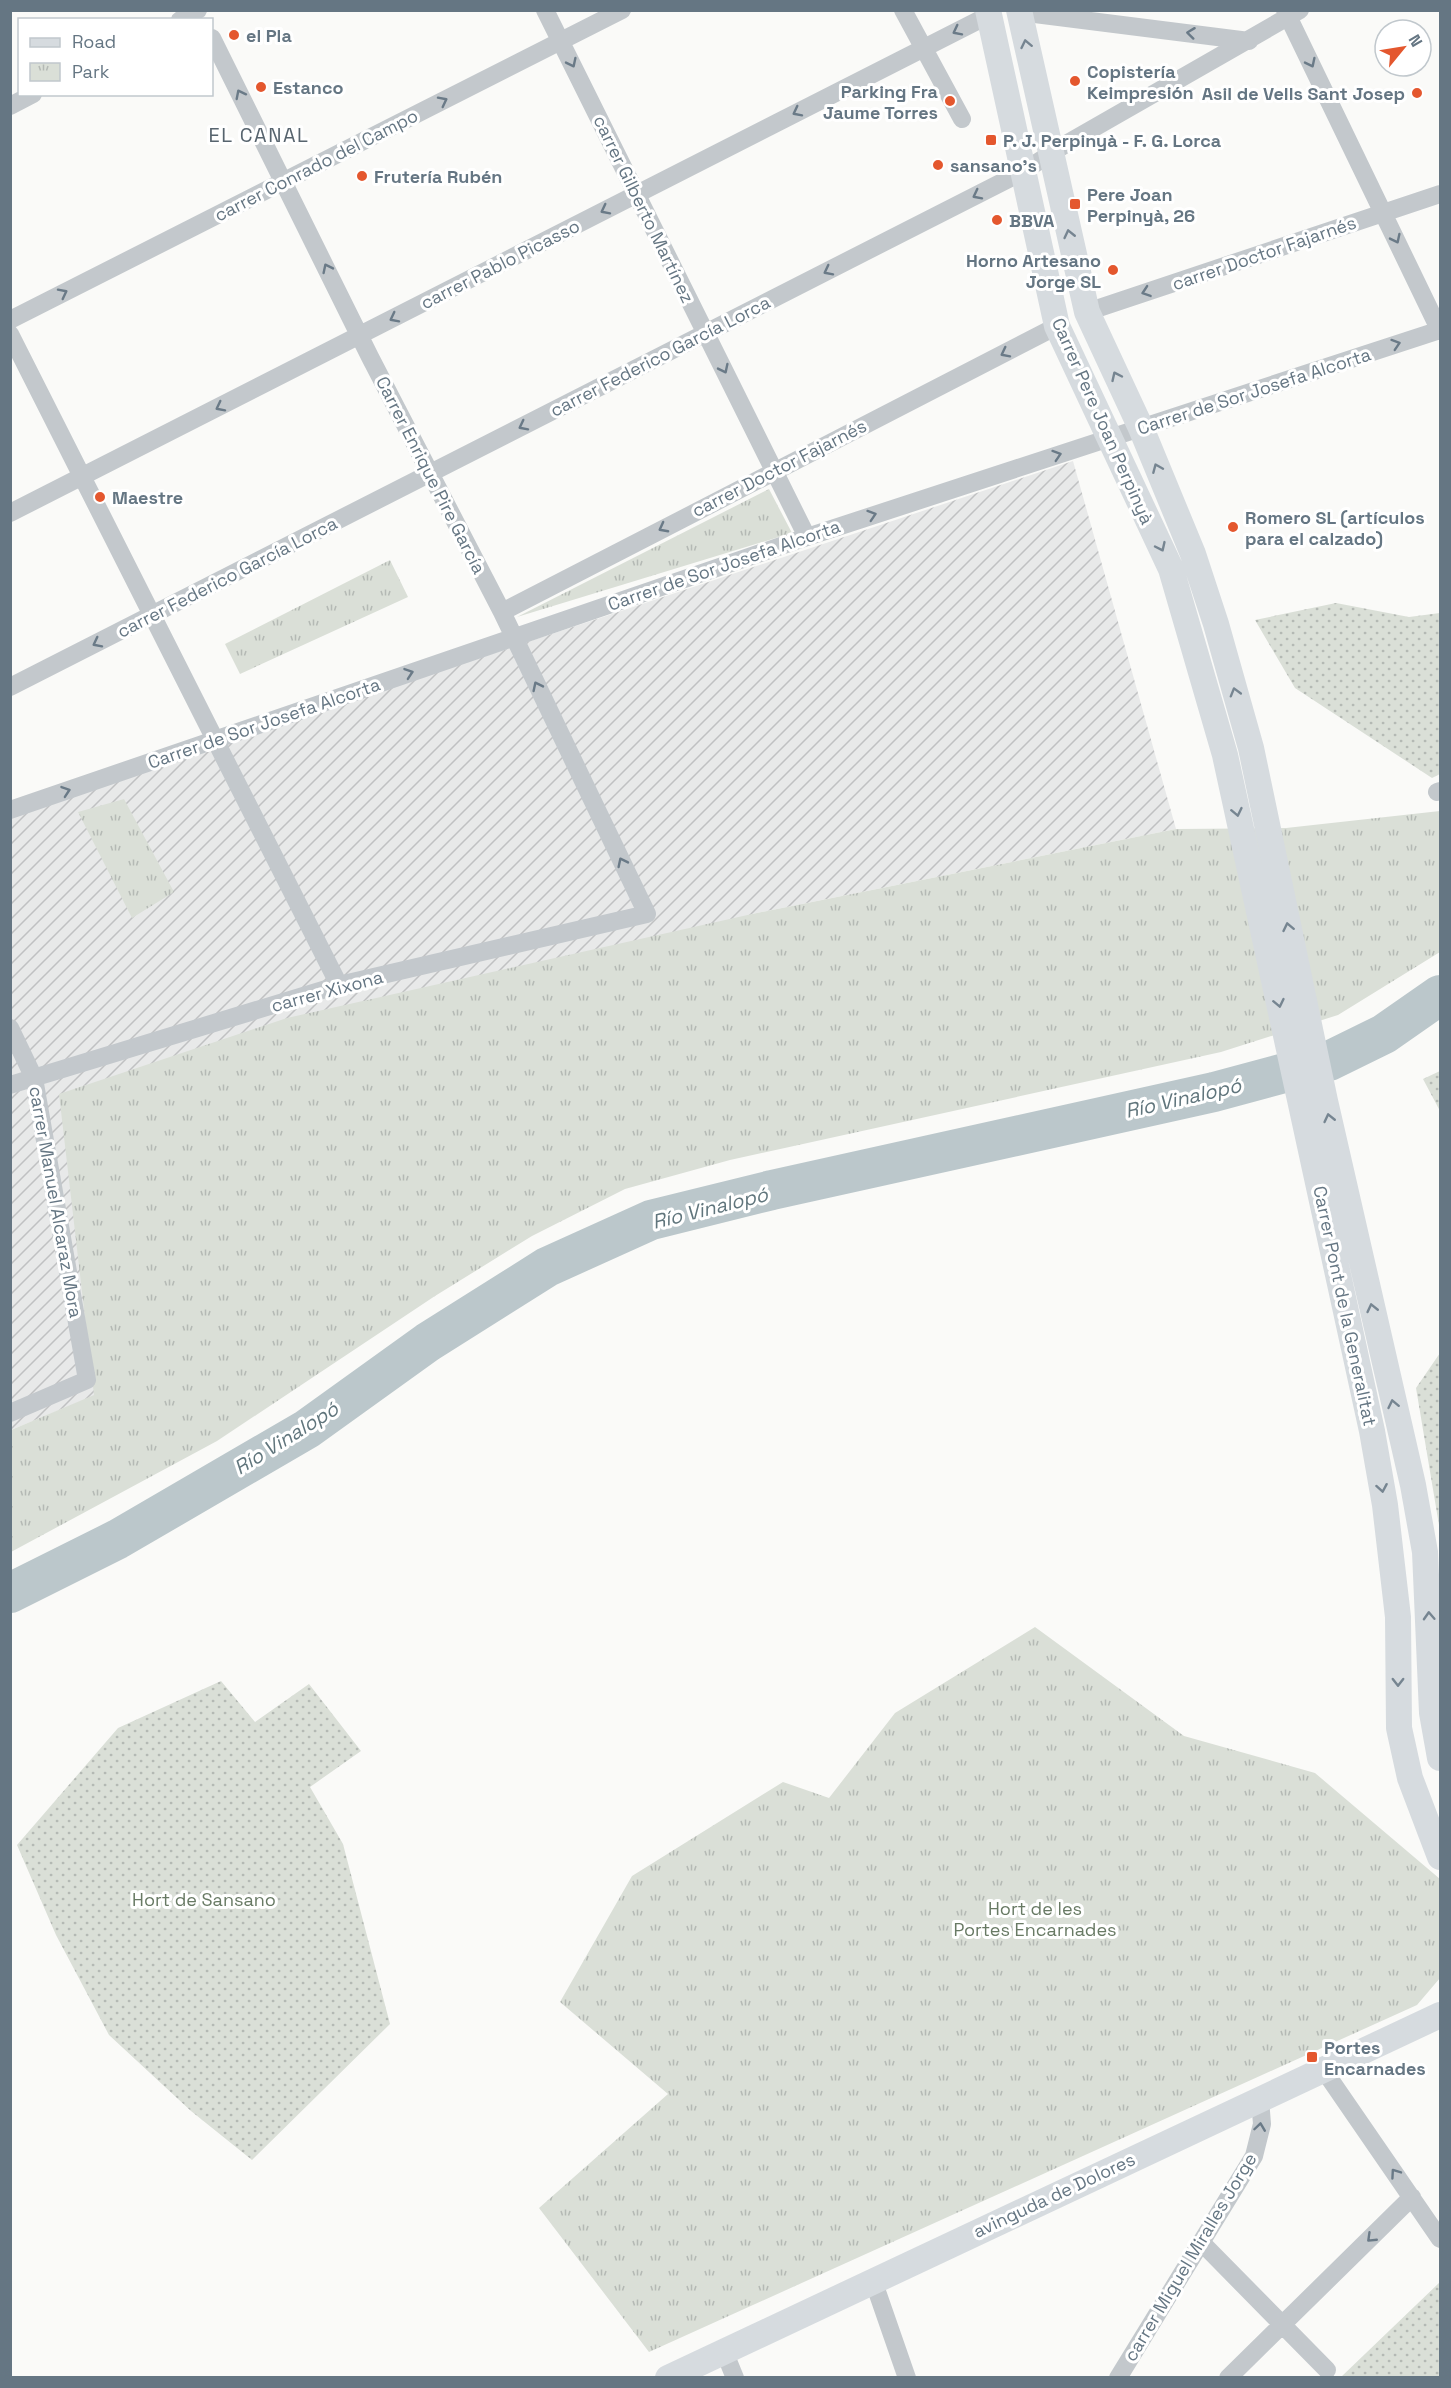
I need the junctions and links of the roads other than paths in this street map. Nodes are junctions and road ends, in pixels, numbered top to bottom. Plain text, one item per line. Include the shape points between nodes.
1 (545, 10) edge
2 (622, 10) edge
3 (903, 10) edge
4 (198, 11) edge
5 (1019, 11) edge
6 (988, 13) edge
7 (1291, 13) edge
8 (184, 18) edge
9 (213, 40) edge
10 (561, 41) junction
11 (1249, 41) junction
12 (924, 48) junction
13 (29, 96) edge
14 (10, 106) edge
15 (962, 118) dead end
16 (1050, 157) junction
17 (1022, 172) junction
18 (284, 182) junction
19 (637, 194) junction
20 (1440, 194) edge
21 (1383, 213) junction
22 (1087, 312) junction
23 (10, 320) edge
24 (1057, 326) junction
25 (1440, 330) edge
26 (706, 333) junction
27 (10, 334) edge
28 (360, 335) junction
29 (1141, 428) junction
30 (1108, 438) junction
31 (774, 470) junction
32 (430, 473) junction
33 (82, 477) junction
34 (10, 513) edge
35 (807, 537) junction
36 (502, 612) junction
37 (151, 615) junction
38 (513, 638) junction
39 (10, 687) edge
40 (214, 740) junction
41 (1251, 748) joint
42 (1225, 755) joint
43 (10, 810) edge
44 (647, 914) joint
45 (339, 985) junction
46 (10, 1028) edge
47 (34, 1078) junction
48 (10, 1085) edge
49 (1373, 1369) junction
50 (10, 1413) edge
51 (1440, 1758) edge
52 (1440, 1857) edge
53 (1440, 2015) edge
54 (1323, 2069) junction
55 (1260, 2099) junction
56 (1412, 2197) junction
57 (1440, 2239) edge
58 (1202, 2243) junction
59 (873, 2280) junction
60 (1282, 2325) junction
61 (724, 2351) junction
62 (1326, 2370) dead end
63 (668, 2378) edge
64 (735, 2378) edge
65 (907, 2378) edge
66 (1118, 2378) edge
67 (1228, 2378) edge

1 - 10 street, carrer Gilberto Martínez
2 - 10 street, carrer Conrado del Campo
3 - 12 street
4 - 8 street
11 -> 5 street
16 -> 5 main road, Carrer Pere Joan Perpinyà
6 -> 12 street, carrer Pablo Picasso
6 - 17 main road, Carrer Pere Joan Perpinyà
7 - 11 street, carrer Federico García Lorca
7 -> 21 street
18 -> 9 street, Carrer Enrique Pire García
18 -> 10 street, carrer Conrado del Campo
10 -> 19 street, carrer Gilberto Martínez
11 - 16 street, carrer Federico García Lorca via 1066,144
12 - 15 street
12 -> 19 street, carrer Pablo Picasso
13 - 14 street
16 - 17 street, carrer Federico García Lorca
22 -> 16 main road, Carrer Pere Joan Perpinyà
17 - 24 main road, Carrer Pere Joan Perpinyà
17 -> 26 street, carrer Federico García Lorca
23 -> 18 street, carrer Conrado del Campo
28 -> 18 street, Carrer Enrique Pire García
19 - 26 street, carrer Gilberto Martínez
19 -> 28 street, carrer Pablo Picasso
20 - 21 street, carrer Doctor Fajarnés
21 -> 22 street, carrer Doctor Fajarnés
21 -> 25 street
29 -> 22 main road, Carrer Pere Joan Perpinyà
24 - 30 main road, Carrer Pere Joan Perpinyà
24 -> 31 street, carrer Doctor Fajarnés
29 -> 25 street, Carrer de Sor Josefa Alcorta
26 -> 31 street, carrer Gilberto Martínez
26 -> 32 street, carrer Federico García Lorca
27 - 33 street
28 - 32 street, Carrer Enrique Pire García
28 -> 33 street, carrer Pablo Picasso
29 - 30 street, Carrer de Sor Josefa Alcorta
41 -> 29 main road, Carrer Pere Joan Perpinyà via 1193,554
35 -> 30 street, Carrer de Sor Josefa Alcorta
30 -> 42 main road, Carrer Pere Joan Perpinyà via 1171,569
31 - 35 street, carrer Gilberto Martínez
31 -> 36 street, carrer Doctor Fajarnés
32 - 36 street, Carrer Enrique Pire García
32 - 37 street, carrer Federico García Lorca
33 - 34 street, carrer Pablo Picasso
33 - 37 street
35 - 38 street, Carrer de Sor Josefa Alcorta
36 - 38 street, Carrer Enrique Pire García
37 -> 39 street, carrer Federico García Lorca
37 - 40 street
40 -> 38 street, Carrer de Sor Josefa Alcorta
44 -> 38 street, Carrer Enrique Pire García
43 -> 40 street, Carrer de Sor Josefa Alcorta
40 - 45 street
49 -> 41 main road, Carrer Pont de la Generalitat via 1325,1101
42 -> 49 main road, Carrer Pont de la Generalitat
44 - 45 street, carrer Xixona
45 - 47 street, carrer Xixona
46 - 47 street, carrer Manuel Alcaraz Mora
47 - 48 street, carrer Xixona
47 - 50 street, carrer Manuel Alcaraz Mora via 87,1380
51 -> 49 main road, Carrer Pont de la Generalitat via 1432,1713 1425,1552
49 -> 52 main road, Carrer Pont de la Generalitat via 1398,1617 1399,1728 1410,1778
53 - 54 main road, avinguda de Dolores
54 - 55 main road, avinguda de Dolores
56 -> 54 street
58 -> 55 street, carrer Miguel Miralles Jorge via 1254,2156 1262,2124
55 - 59 main road, avinguda de Dolores
56 - 57 street
56 -> 60 street
58 - 60 street
58 - 66 street, carrer Miguel Miralles Jorge
59 - 61 main road, avinguda de Dolores
59 - 65 street
60 - 62 street
60 - 67 street
61 - 63 main road, avinguda de Dolores
61 - 64 street

